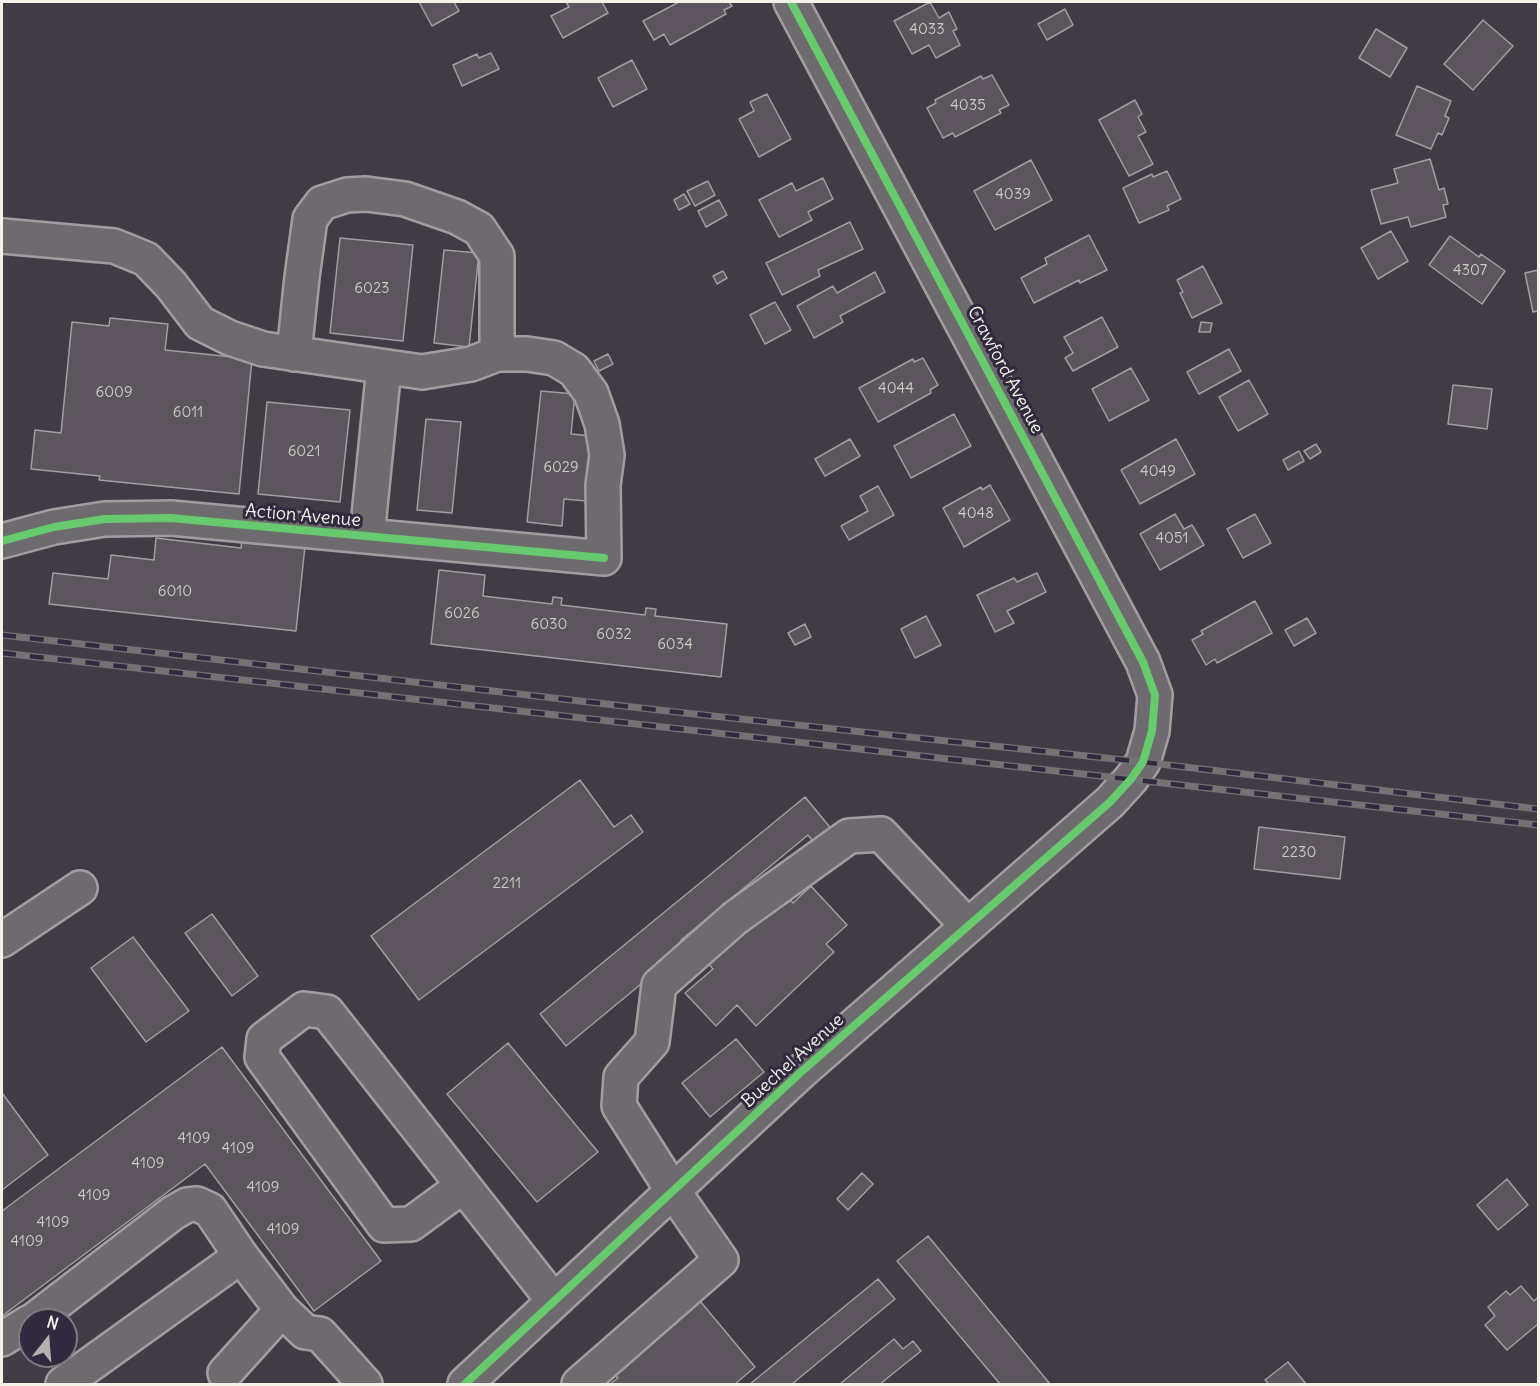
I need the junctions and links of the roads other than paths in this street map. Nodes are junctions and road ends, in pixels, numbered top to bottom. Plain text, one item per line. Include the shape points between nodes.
1 (791, 2) edge
2 (2, 236) edge
3 (294, 354) junction
4 (497, 354) junction
5 (384, 367) junction
6 (367, 536) junction
7 (2, 541) edge
8 (1143, 762) joint
9 (80, 888) dead end
10 (968, 926) junction
11 (2, 940) edge
12 (463, 1186) junction
13 (673, 1191) junction
14 (241, 1256) junction
15 (554, 1301) junction
16 (49, 1308) edge
17 (282, 1310) junction
18 (18, 1329) edge
19 (2, 1339) edge
20 (229, 1381) edge
21 (63, 1384) edge
22 (365, 1384) edge
23 (465, 1384) edge
24 (579, 1384) edge

1 - 8 street, Crawford Avenue via 1143,662 1155,695 1152,731
2 - 3 street via 114,246 146,259 200,323 263,350
3 - 4 street via 310,219 322,203 366,194 405,199 479,229 497,256
3 - 5 street
4 - 5 street via 471,364 422,372
4 - 6 street, Action Avenue via 554,358 574,370 591,393 607,455 603,485 604,558
5 - 6 street
6 - 7 street, Action Avenue via 171,518 105,519
8 - 10 street, Buechel Avenue via 1110,802
9 - 11 street
10 - 13 street, Buechel Avenue
10 - 13 street via 881,834 849,836 735,918 659,985 652,1042 621,1077 619,1106
12 - 12 street via 327,1012 304,1009 264,1039 262,1056 384,1225 411,1224
12 - 15 street
13 - 15 street, Buechel Avenue
13 - 24 street via 721,1260
14 - 16 street via 210,1209 187,1205
14 - 17 street
14 - 21 street
15 - 23 street, Buechel Avenue
17 - 20 street
17 - 22 street via 305,1332 320,1334
18 - 19 street

